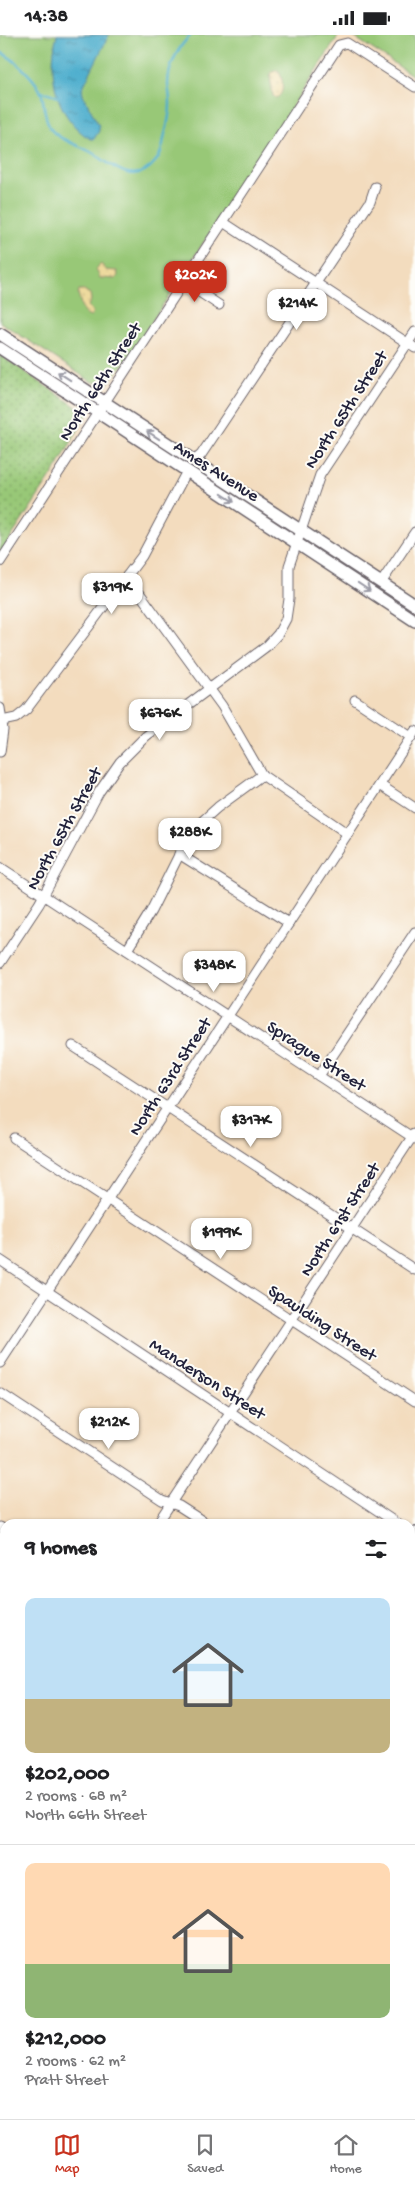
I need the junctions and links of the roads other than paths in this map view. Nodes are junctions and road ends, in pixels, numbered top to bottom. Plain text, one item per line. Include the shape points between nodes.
1 (415, 87) edge
2 (375, 187) dead end
3 (223, 222) junction
4 (184, 282) junction
5 (315, 283) junction
6 (219, 305) dead end
7 (415, 332) edge
8 (0, 334) edge
9 (411, 346) edge
10 (0, 349) edge
11 (104, 403) junction
12 (98, 413) junction
13 (194, 461) junction
14 (188, 471) junction
15 (301, 530) junction
16 (415, 532) edge
17 (298, 543) junction
18 (0, 563) edge
19 (127, 576) junction
20 (381, 583) junction
21 (415, 605) edge
22 (415, 621) edge
23 (210, 688) junction
24 (356, 700) dead end
25 (0, 708) edge
26 (2, 721) junction
27 (413, 734) edge
28 (0, 752) edge
29 (262, 775) junction
30 (380, 785) junction
31 (415, 808) edge
32 (348, 834) junction
33 (179, 854) junction
34 (0, 867) edge
35 (43, 896) junction
36 (289, 923) junction
37 (415, 932) edge
38 (127, 950) junction
39 (0, 963) edge
40 (228, 1016) junction
41 (73, 1046) dead end
42 (320, 1076) junction
43 (168, 1108) junction
44 (414, 1136) edge
45 (14, 1137) dead end
46 (108, 1200) junction
47 (352, 1228) junction
48 (0, 1260) edge
49 (415, 1270) edge
50 (48, 1292) junction
51 (291, 1320) junction
52 (0, 1363) edge
53 (0, 1393) edge
54 (415, 1401) edge
55 (231, 1413) junction
56 (171, 1503) junction
57 (160, 1519) edge
58 (199, 1519) edge
59 (390, 1519) edge

1 - 3 street, North 66th Street via 347,43 339,45
2 - 5 street via 370,202
3 - 4 street, North 66th Street
3 - 5 street
4 - 6 street
4 - 11 street, North 66th Street
5 - 9 street
5 - 13 street
7 - 9 street, North 65th Street
11 -> 8 main road, Ames Avenue
9 - 15 street, North 65th Street via 320,475
10 - 12 main road, Ames Avenue
11 - 12 street, North 66th Street
13 -> 11 main road, Ames Avenue
12 - 14 main road, Ames Avenue
12 - 18 street, North 66th Street
13 - 15 main road, Ames Avenue
14 -> 17 main road, Ames Avenue
14 - 19 street via 150,543
15 - 17 street, North 65th Street
15 - 20 main road, Ames Avenue
16 - 20 street
17 -> 22 main road, Ames Avenue
17 - 23 street, North 65th Street via 289,567 288,612 278,634 267,646
19 - 23 street
19 - 26 street via 26,711 16,718
20 - 21 main road, Ames Avenue
23 - 29 street
23 - 35 street, North 65th Street via 146,736 120,762 99,792
24 - 27 street
25 - 26 street
26 - 28 street
27 - 30 street, North 63rd Street
29 - 32 street
29 - 33 street via 206,817
30 - 31 street
30 - 32 street, North 63rd Street
32 - 36 street, North 63rd Street
33 - 36 street
33 - 38 street via 151,911
34 - 35 street, Sprague Street
35 - 38 street, Sprague Street
35 - 39 street, North 65th Street
36 - 40 street, North 63rd Street
37 - 42 street
38 - 40 street, Sprague Street
40 - 42 street, Sprague Street
40 - 43 street, North 63rd Street
41 - 43 street
42 - 44 street, Sprague Street
43 - 46 street, North 63rd Street
43 - 47 street
44 - 47 street, North 61st Street
45 - 46 street, Spaulding Street
46 - 50 street, North 63rd Street
46 - 51 street, Spaulding Street
47 - 49 street
47 - 51 street, North 61st Street
48 - 50 street, Manderson Street
50 - 52 street, North 63rd Street
50 - 55 street, Manderson Street
51 - 54 street, Spaulding Street
51 - 55 street, North 61st Street
53 - 56 street
55 - 56 street, North 61st Street
55 - 59 street, Manderson Street
56 - 57 street, North 61st Street
56 - 58 street

